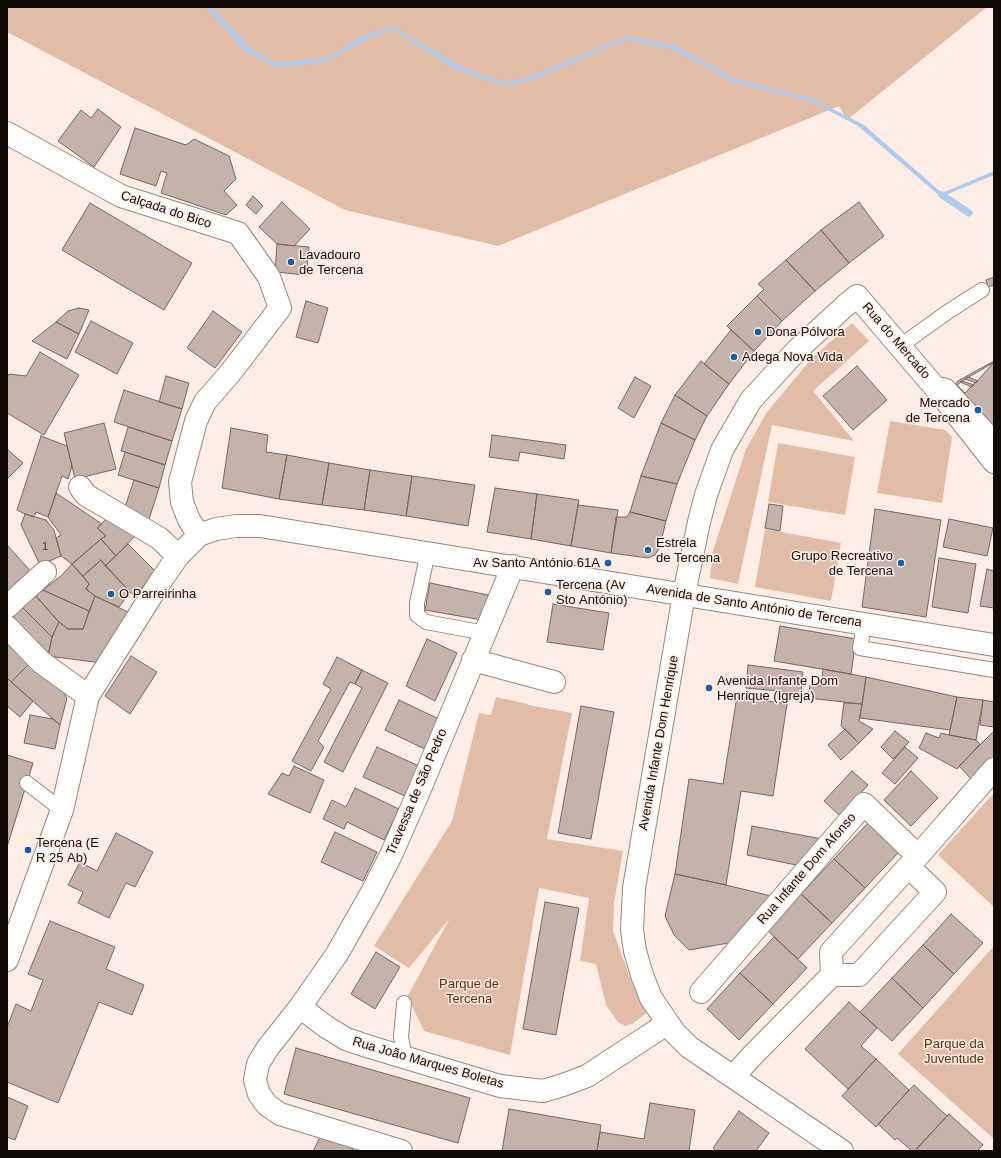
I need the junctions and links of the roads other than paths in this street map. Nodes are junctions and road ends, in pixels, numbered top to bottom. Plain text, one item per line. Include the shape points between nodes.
1 (7, 133) edge
2 (982, 290) dead end
3 (857, 296) joint
4 (900, 346) junction
5 (933, 384) junction
6 (994, 437) edge
7 (994, 462) edge
8 (80, 487) dead end
9 (199, 535) junction
10 (428, 552) junction
11 (178, 556) junction
12 (513, 566) junction
13 (44, 572) dead end
14 (684, 594) junction
15 (7, 607) edge
16 (864, 624) junction
17 (7, 627) edge
18 (485, 633) junction
19 (994, 645) edge
20 (473, 660) junction
21 (994, 670) edge
22 (554, 682) dead end
23 (88, 696) junction
24 (994, 769) edge
25 (27, 783) dead end
26 (62, 810) junction
27 (913, 861) junction
28 (8, 956) edge
29 (832, 975) junction
30 (701, 992) dead end
31 (404, 1003) dead end
32 (300, 1008) junction
33 (668, 1023) junction
34 (405, 1058) junction
35 (733, 1077) junction
36 (401, 1151) edge
37 (842, 1151) edge

1 - 9 street, Calçada do Bico via 121,196 238,233 269,277 280,308 205,402 194,428 180,482 182,502 189,520
2 - 4 lane
3 - 4 street, Rua do Mercado
3 - 14 street, Avenida Infante Dom Henrique via 768,380 751,400 735,426 722,450 706,495
4 - 5 street, Rua do Mercado
5 - 6 lane via 946,386
5 - 7 street, Rua do Mercado
8 - 11 street via 86,495 159,538
9 - 10 street, Avenida de Santo António de Tercena via 236,526 260,526
9 - 11 street, Avenida de Santo António de Tercena
10 - 12 street, Avenida de Santo António de Tercena
10 - 18 lane via 417,603 417,615 426,622
11 - 23 street, Avenida de Santo António de Tercena
12 - 14 street, Avenida de Santo António de Tercena
12 - 18 street, Travessa de São Pedro
13 - 15 street
14 - 16 street, Avenida de Santo António de Tercena
14 - 33 street, Avenida Infante Dom Henrique via 632,907 632,930 642,975 651,998
16 - 19 street, Avenida de Santo António de Tercena
16 - 21 lane via 860,648
17 - 23 street via 41,662
18 - 20 street, Travessa de São Pedro
20 - 22 street
20 - 32 street, Travessa de São Pedro via 391,855 337,954
23 - 26 street, Avenida de Santo António de Tercena
24 - 27 street
25 - 26 lane
26 - 28 street, Avenida de Santo António de Tercena
27 - 29 street via 831,952
27 - 29 street via 935,892 859,975
27 - 30 street, Rua Infante Dom Afonso via 864,804
29 - 35 street
31 - 34 lane via 401,1037
32 - 34 street, Rua João Marques Boletas via 346,1039
32 - 36 street, Travessa de São Pedro via 258,1064 255,1080 259,1094 267,1105 280,1114
33 - 34 street, Rua João Marques Boletas via 587,1076 543,1090 500,1086
33 - 35 street, Avenida Infante Dom Henrique via 689,1047
35 - 37 street, Avenida Infante Dom Henrique

